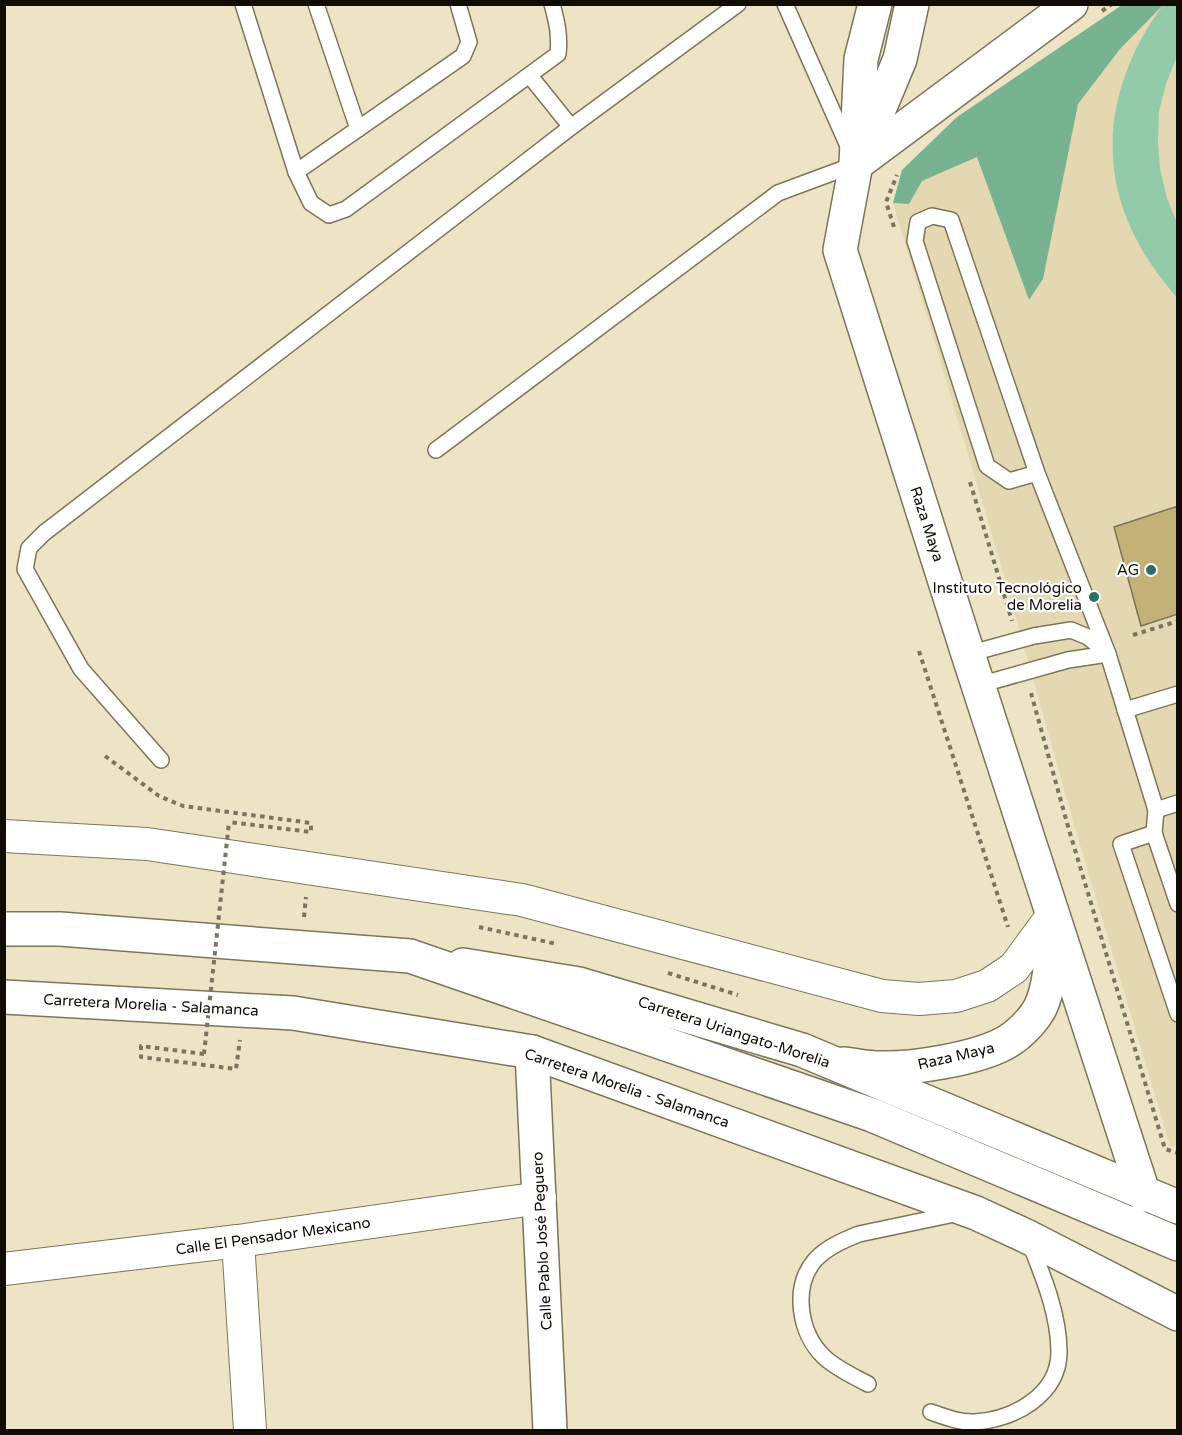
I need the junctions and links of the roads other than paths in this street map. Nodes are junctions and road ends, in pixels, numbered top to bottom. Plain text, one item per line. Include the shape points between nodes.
1 (243, 4) edge
2 (316, 4) edge
3 (458, 4) edge
4 (552, 4) edge
5 (738, 4) edge
6 (785, 4) edge
7 (875, 4) edge
8 (912, 4) edge
9 (1071, 4) edge
10 (530, 75) junction
11 (571, 127) junction
12 (358, 129) junction
13 (856, 164) junction
14 (296, 172) junction
15 (436, 450) dead end
16 (1037, 473) junction
17 (968, 654) junction
18 (1108, 654) junction
19 (979, 685) junction
20 (1178, 694) edge
21 (1125, 710) junction
22 (161, 760) dead end
23 (1178, 803) edge
24 (1156, 810) junction
25 (1154, 833) junction
26 (4, 836) edge
27 (1178, 904) edge
28 (1053, 915) junction
29 (6, 928) edge
30 (410, 956) junction
31 (4, 997) edge
32 (1178, 1014) edge
33 (532, 1052) junction
34 (835, 1063) junction
35 (1144, 1195) junction
36 (540, 1198) junction
37 (1178, 1208) edge
38 (970, 1211) junction
39 (1026, 1236) junction
40 (238, 1241) junction
41 (1178, 1244) edge
42 (4, 1269) edge
43 (1178, 1314) edge
44 (868, 1384) dead end
45 (930, 1412) dead end
46 (250, 1431) edge
47 (550, 1431) edge

1 - 14 lane
2 - 12 lane
3 - 12 lane via 469,42 463,56
4 - 10 lane via 558,25 558,54
5 - 11 lane
6 - 13 lane
7 - 13 main road, Raza Maya via 861,60
8 - 13 main road, Raza Maya via 900,59
9 - 13 main road
10 - 11 lane
10 - 14 lane via 346,209 329,215 311,203
11 - 22 lane via 28,548 25,569 81,669
12 - 14 lane
13 - 15 lane via 778,193
13 - 17 main road, Raza Maya via 840,250
16 - 16 lane via 951,220 932,216 918,222 915,240 987,466 1009,481
16 - 18 lane
17 - 18 lane via 1071,630 1088,637
17 - 19 main road, Raza Maya
18 - 19 lane via 1068,660
18 - 21 lane
19 - 28 main road, Raza Maya
20 - 21 lane
21 - 24 lane
23 - 24 lane
24 - 25 lane
25 - 27 lane
25 - 32 lane via 1121,844
26 - 28 street via 147,844 522,900 882,996 919,999 956,996 987,986 1014,968
28 - 34 main road, Raza Maya via 1050,964 1039,1009 1005,1043 925,1066 879,1068
28 - 35 main road, Raza Maya
29 - 30 main road
30 - 34 main road, Carretera Uriangato-Morelia via 579,984
30 - 41 main road via 872,1115
31 - 33 main road, Carretera Morelia - Salamanca via 293,1013
33 - 36 main road, Calle Pablo José Peguero
33 - 38 main road, Carretera Morelia - Salamanca
34 - 35 main road, Carretera Uriangato-Morelia
35 - 37 main road, Carretera Uriangato-Morelia
36 - 40 street, Calle El Pensador Mexicano
36 - 47 main road, Calle Pablo José Peguero
38 - 39 main road, Carretera Morelia - Salamanca
38 - 44 lane via 852,1236 831,1246 808,1271 800,1306 812,1341 823,1356
39 - 43 main road, Carretera Morelia - Salamanca
39 - 45 lane via 1045,1281 1058,1338 1055,1372 1047,1387 1032,1403 996,1419 955,1420
40 - 42 street, Calle El Pensador Mexicano
40 - 46 street

